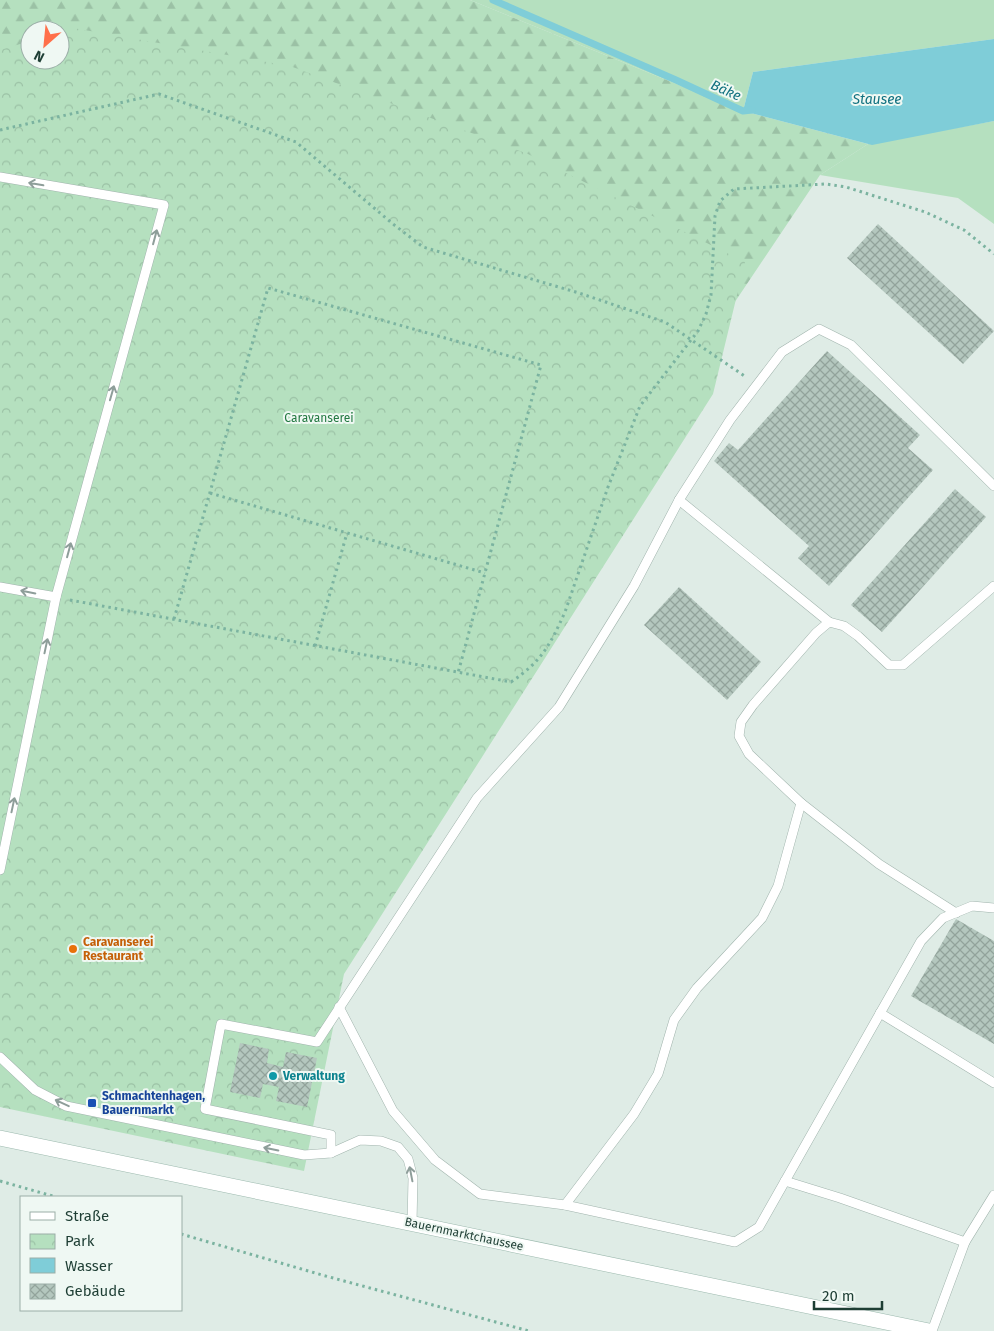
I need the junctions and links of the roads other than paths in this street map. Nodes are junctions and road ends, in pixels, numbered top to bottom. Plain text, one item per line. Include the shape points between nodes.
1 (0, 177) edge
2 (994, 486) edge
3 (679, 500) junction
4 (994, 586) edge
5 (0, 587) edge
6 (56, 597) junction
7 (829, 622) junction
8 (801, 803) junction
9 (0, 870) edge
10 (994, 908) edge
11 (956, 913) junction
12 (339, 1007) junction
13 (880, 1013) junction
14 (0, 1057) edge
15 (994, 1083) edge
16 (0, 1138) edge
17 (332, 1153) junction
18 (785, 1181) junction
19 (994, 1195) edge
20 (565, 1205) junction
21 (412, 1223) junction
22 (965, 1242) junction
23 (930, 1331) edge

6 -> 1 lane via 164,205
2 - 3 lane via 851,346 819,329 782,352 730,420
3 - 7 lane
3 - 12 lane via 634,586 559,707 477,798
4 - 7 lane via 903,665 889,665 858,636 844,626
6 -> 5 lane
9 -> 6 lane
7 - 8 lane via 741,722 739,736 749,754
8 - 11 lane via 879,864
8 - 20 lane via 778,886 762,918 697,988 674,1020 658,1074 634,1114
10 - 11 lane via 972,906
11 - 13 lane via 943,918 921,940
12 - 17 lane via 317,1042 221,1024 205,1109 331,1135
12 - 20 lane via 393,1112 435,1160 480,1194
13 - 15 lane
13 - 18 lane
17 -> 14 lane via 304,1156 66,1106 35,1090
16 - 21 main road, Bauernmarktchaussee
21 -> 17 lane via 413,1178 408,1159 398,1147 380,1141 360,1140
18 - 20 lane via 759,1227 735,1242
18 - 22 lane
19 - 22 lane
21 - 23 main road, Bauernmarktchaussee
22 - 23 lane

